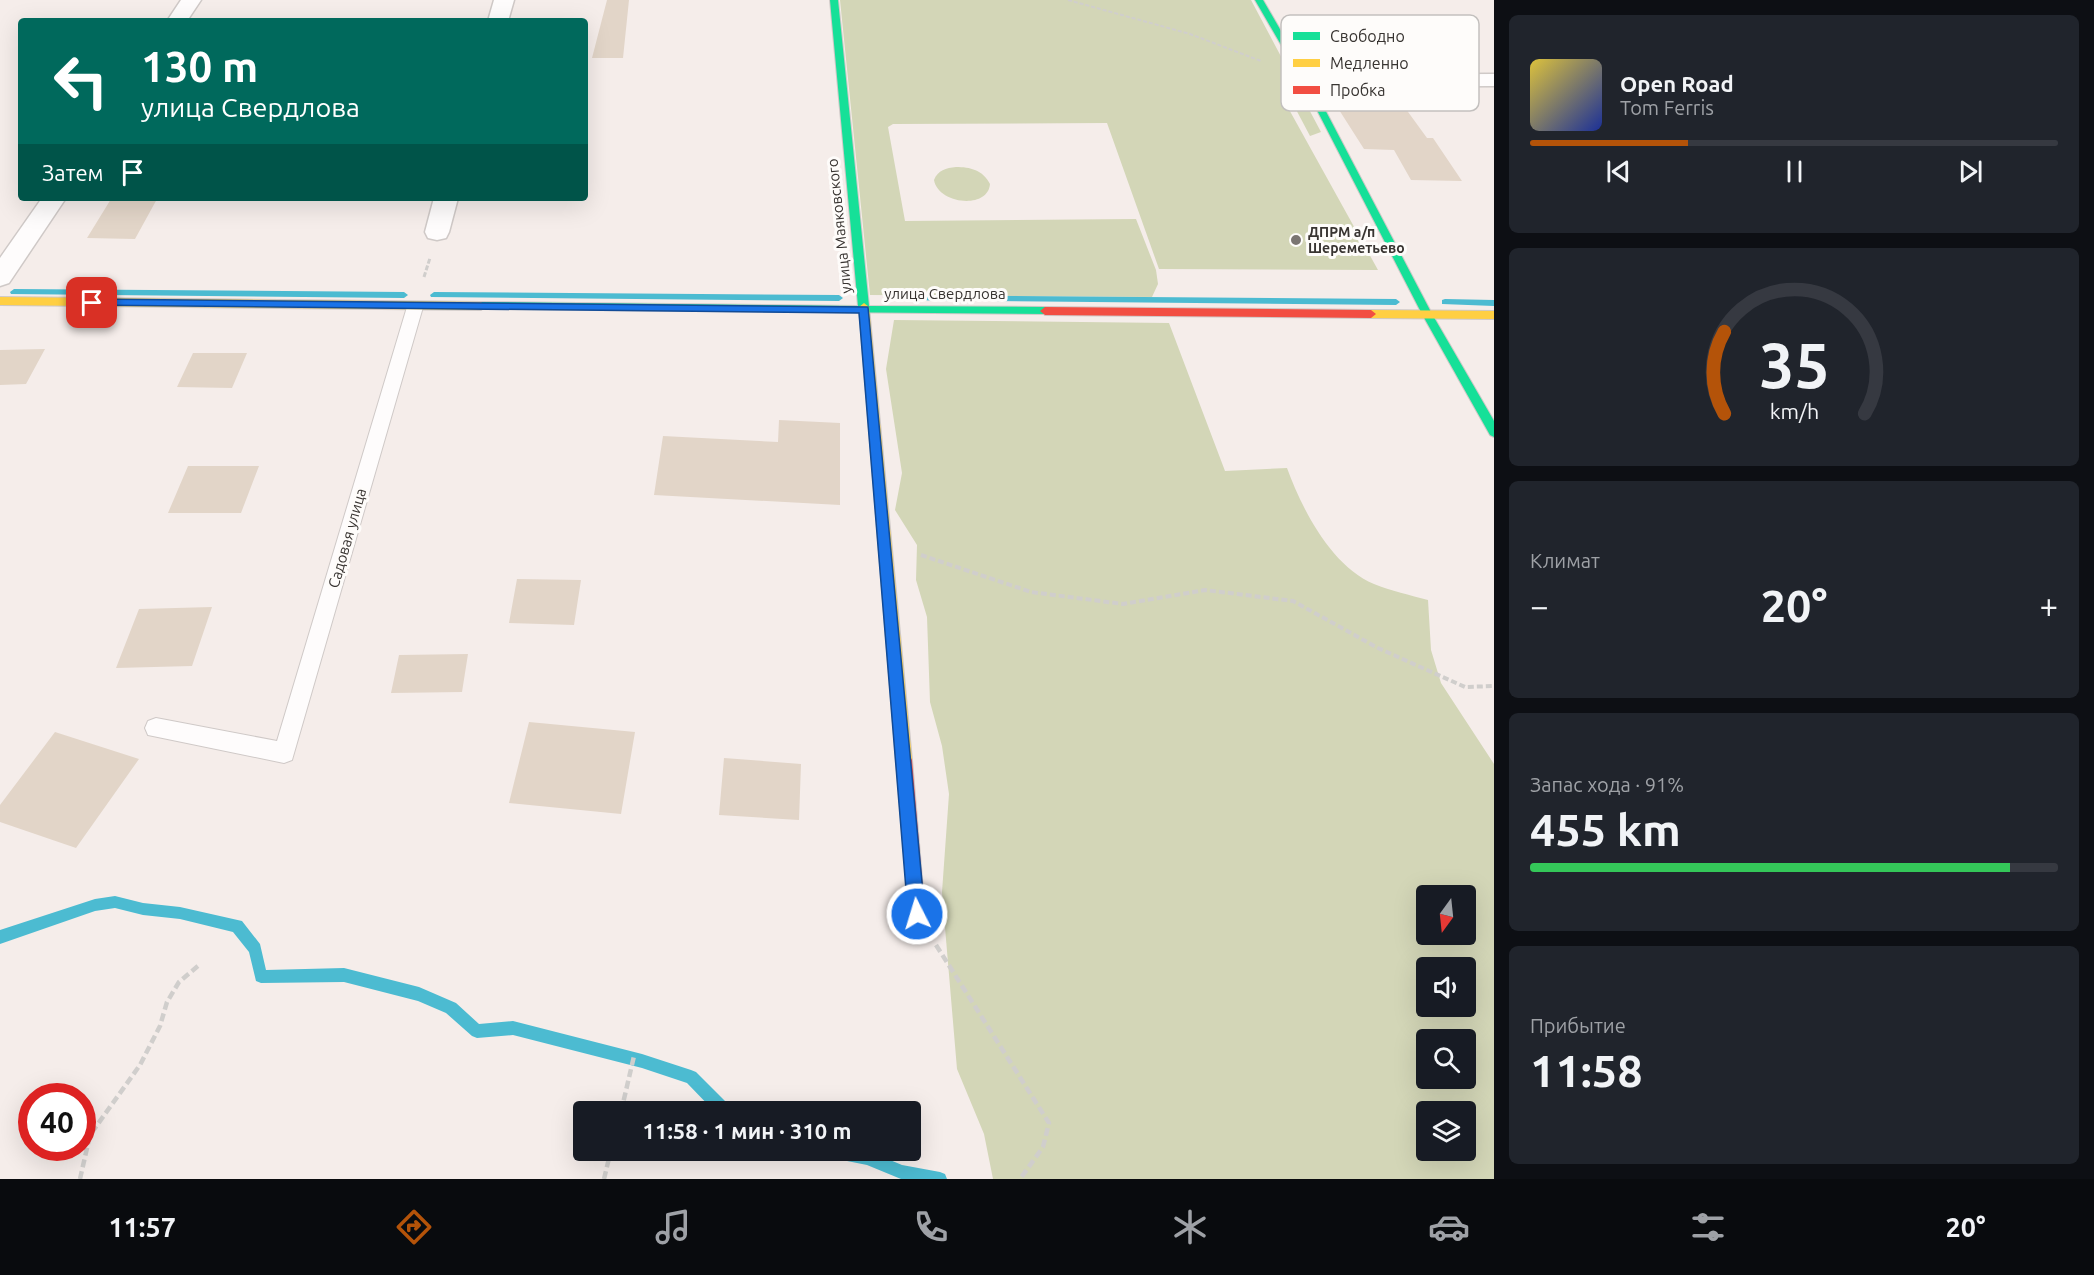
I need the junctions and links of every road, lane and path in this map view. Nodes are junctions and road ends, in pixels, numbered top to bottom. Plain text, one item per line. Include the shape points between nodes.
1 (191, 0) edge
2 (504, 0) edge
3 (834, 0) edge
4 (1068, 0) edge
5 (1259, 0) edge
6 (179, 18) edge
7 (499, 18) edge
8 (1281, 38) edge
9 (1281, 70) edge
10 (1479, 80) edge
11 (1494, 80) edge
12 (1322, 111) edge
13 (52, 201) edge
14 (445, 201) edge
15 (437, 232) joint
16 (0, 277) edge
17 (0, 302) edge
18 (415, 307) junction
19 (864, 309) junction
20 (1427, 314) junction
21 (1494, 315) edge
22 (1494, 432) edge
23 (884, 543) junction
24 (1494, 686) edge
25 (156, 728) dead end
26 (917, 914) joint
27 (198, 966) dead end
28 (634, 1056) dead end
29 (624, 1101) edge
30 (608, 1161) edge
31 (80, 1179) edge
32 (604, 1179) edge
33 (1020, 1179) edge

1 - 6 street
2 - 7 street
3 - 19 street, улица Маяковского
4 - 9 path via 1234,48
5 - 8 street
10 - 11 street
12 - 20 street
13 - 16 street
14 - 15 street
15 - 18 path
17 - 18 street, улица Свердлова
18 - 19 street, улица Свердлова
18 - 25 lane, Садовая улица via 284,753
19 - 20 street, улица Свердлова
19 - 23 street, улица Маяковского
20 - 21 street, улица Свердлова
20 - 22 street
23 - 24 path via 1042,594 1122,604 1205,590 1293,601 1378,648 1465,687
23 - 26 street, улица Маяковского
26 - 33 path via 1049,1123 1043,1146
27 - 31 path via 179,982 140,1065 90,1135
28 - 29 path
30 - 32 path

